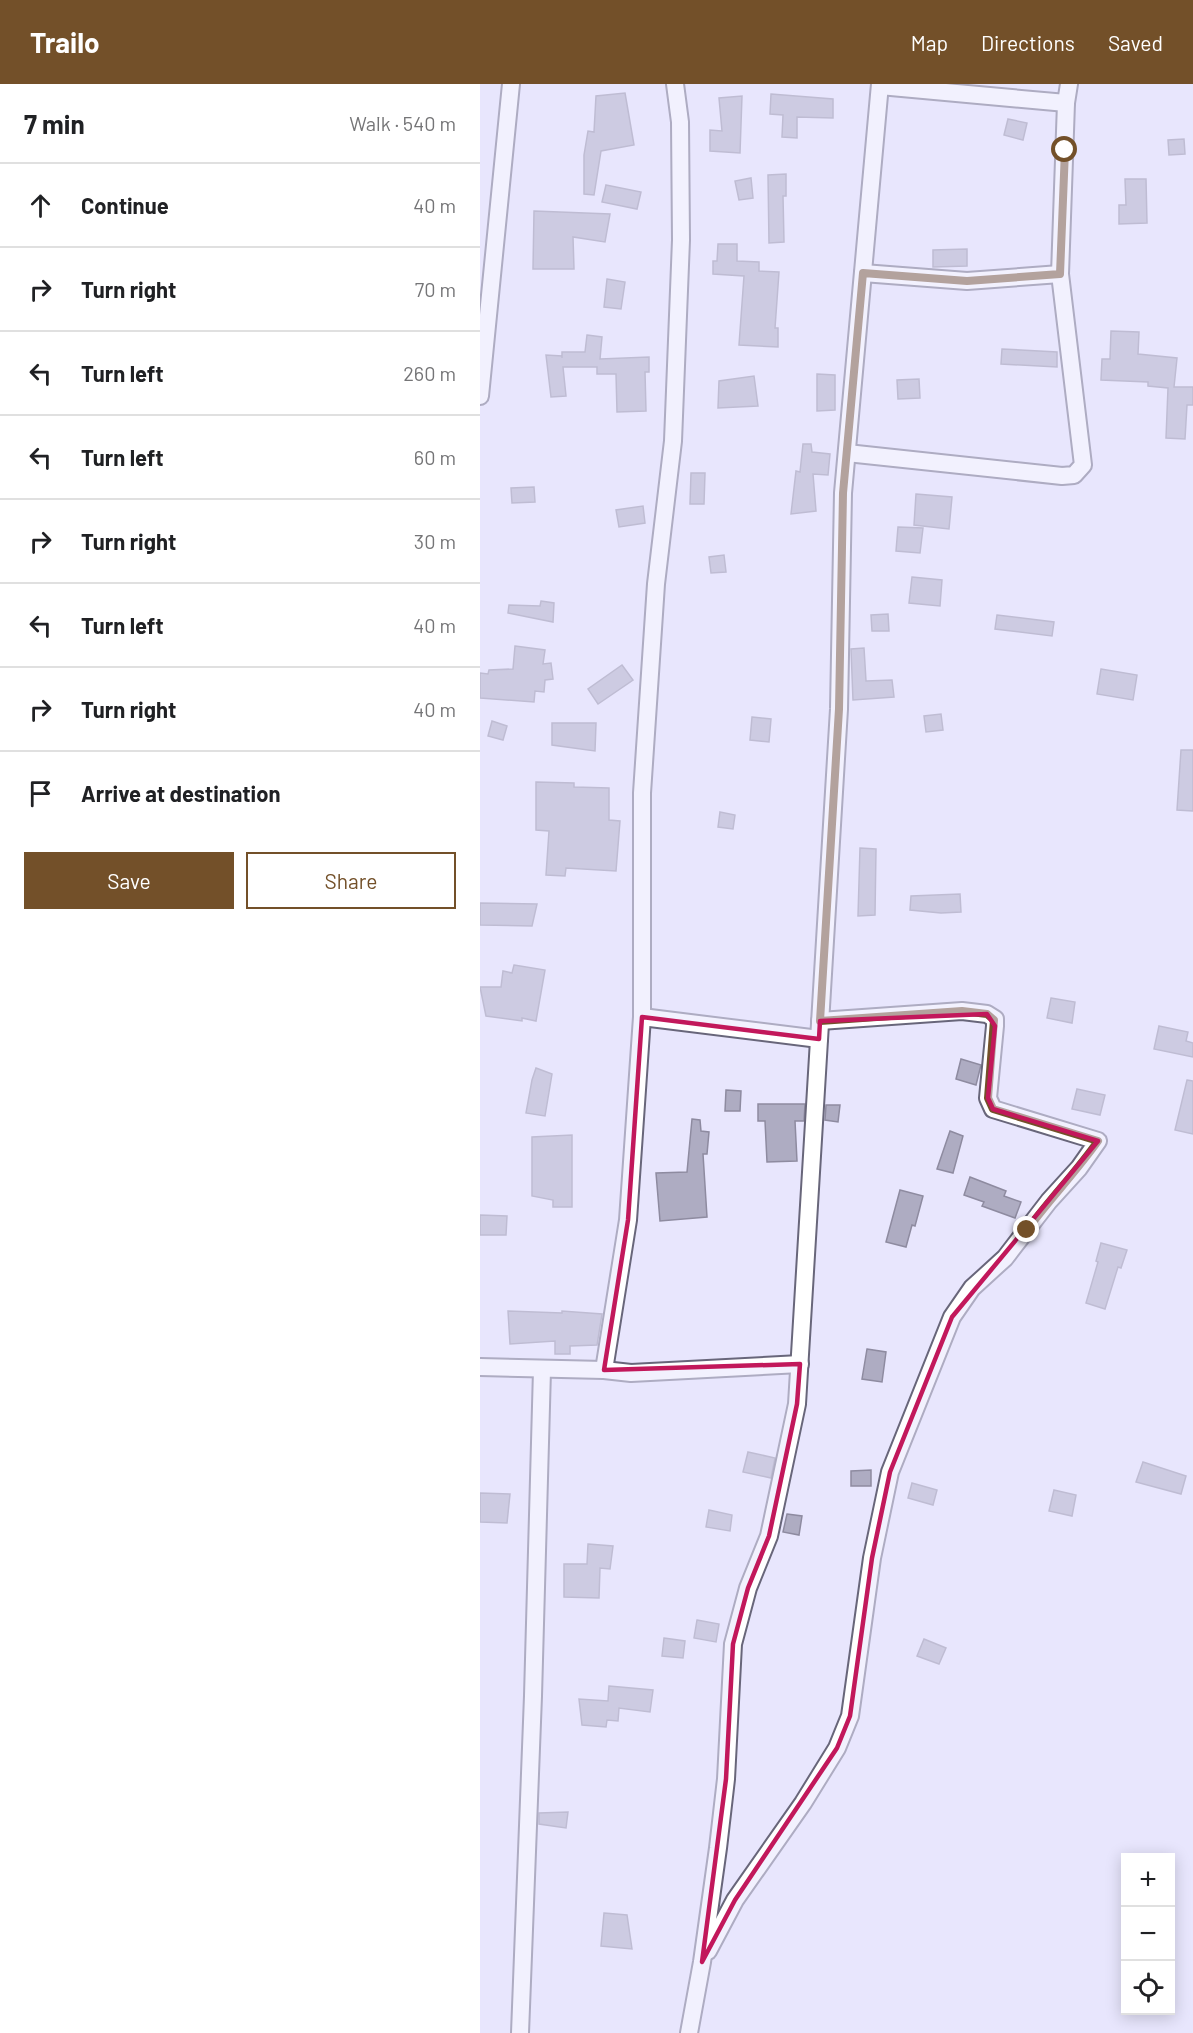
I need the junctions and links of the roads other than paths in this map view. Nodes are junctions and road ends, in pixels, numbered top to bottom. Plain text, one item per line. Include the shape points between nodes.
1 (511, 84) edge
2 (675, 84) edge
3 (1069, 84) edge
4 (880, 85) edge
5 (1066, 103) junction
6 (863, 273) junction
7 (1060, 274) junction
8 (480, 396) edge
9 (847, 453) junction
10 (642, 1017) junction
11 (820, 1021) junction
12 (819, 1039) junction
13 (800, 1365) junction
14 (480, 1367) edge
15 (542, 1370) junction
16 (604, 1370) junction
17 (702, 1962) junction
18 (520, 2033) edge
19 (689, 2033) edge

1 - 8 street
2 - 10 street via 680,122 681,240 674,441 656,584 642,793
3 - 5 street
4 - 5 street
4 - 6 street
5 - 7 street
6 - 7 street via 967,281
6 - 9 street
7 - 9 street via 1083,465 1074,475
9 - 11 street via 839,709
10 - 12 street
10 - 16 street via 628,1220
11 - 12 street
11 - 17 street via 962,1011 987,1014 995,1026 988,1098 993,1109 1098,1141 1005,1258 972,1288 952,1317 890,1472 872,1557 850,1716 837,1748 735,1900
12 - 13 street
13 - 16 street via 631,1373
13 - 17 street via 797,1404 769,1536 747,1588 733,1644 726,1779
14 - 15 street
15 - 16 street
15 - 18 street
17 - 19 street

